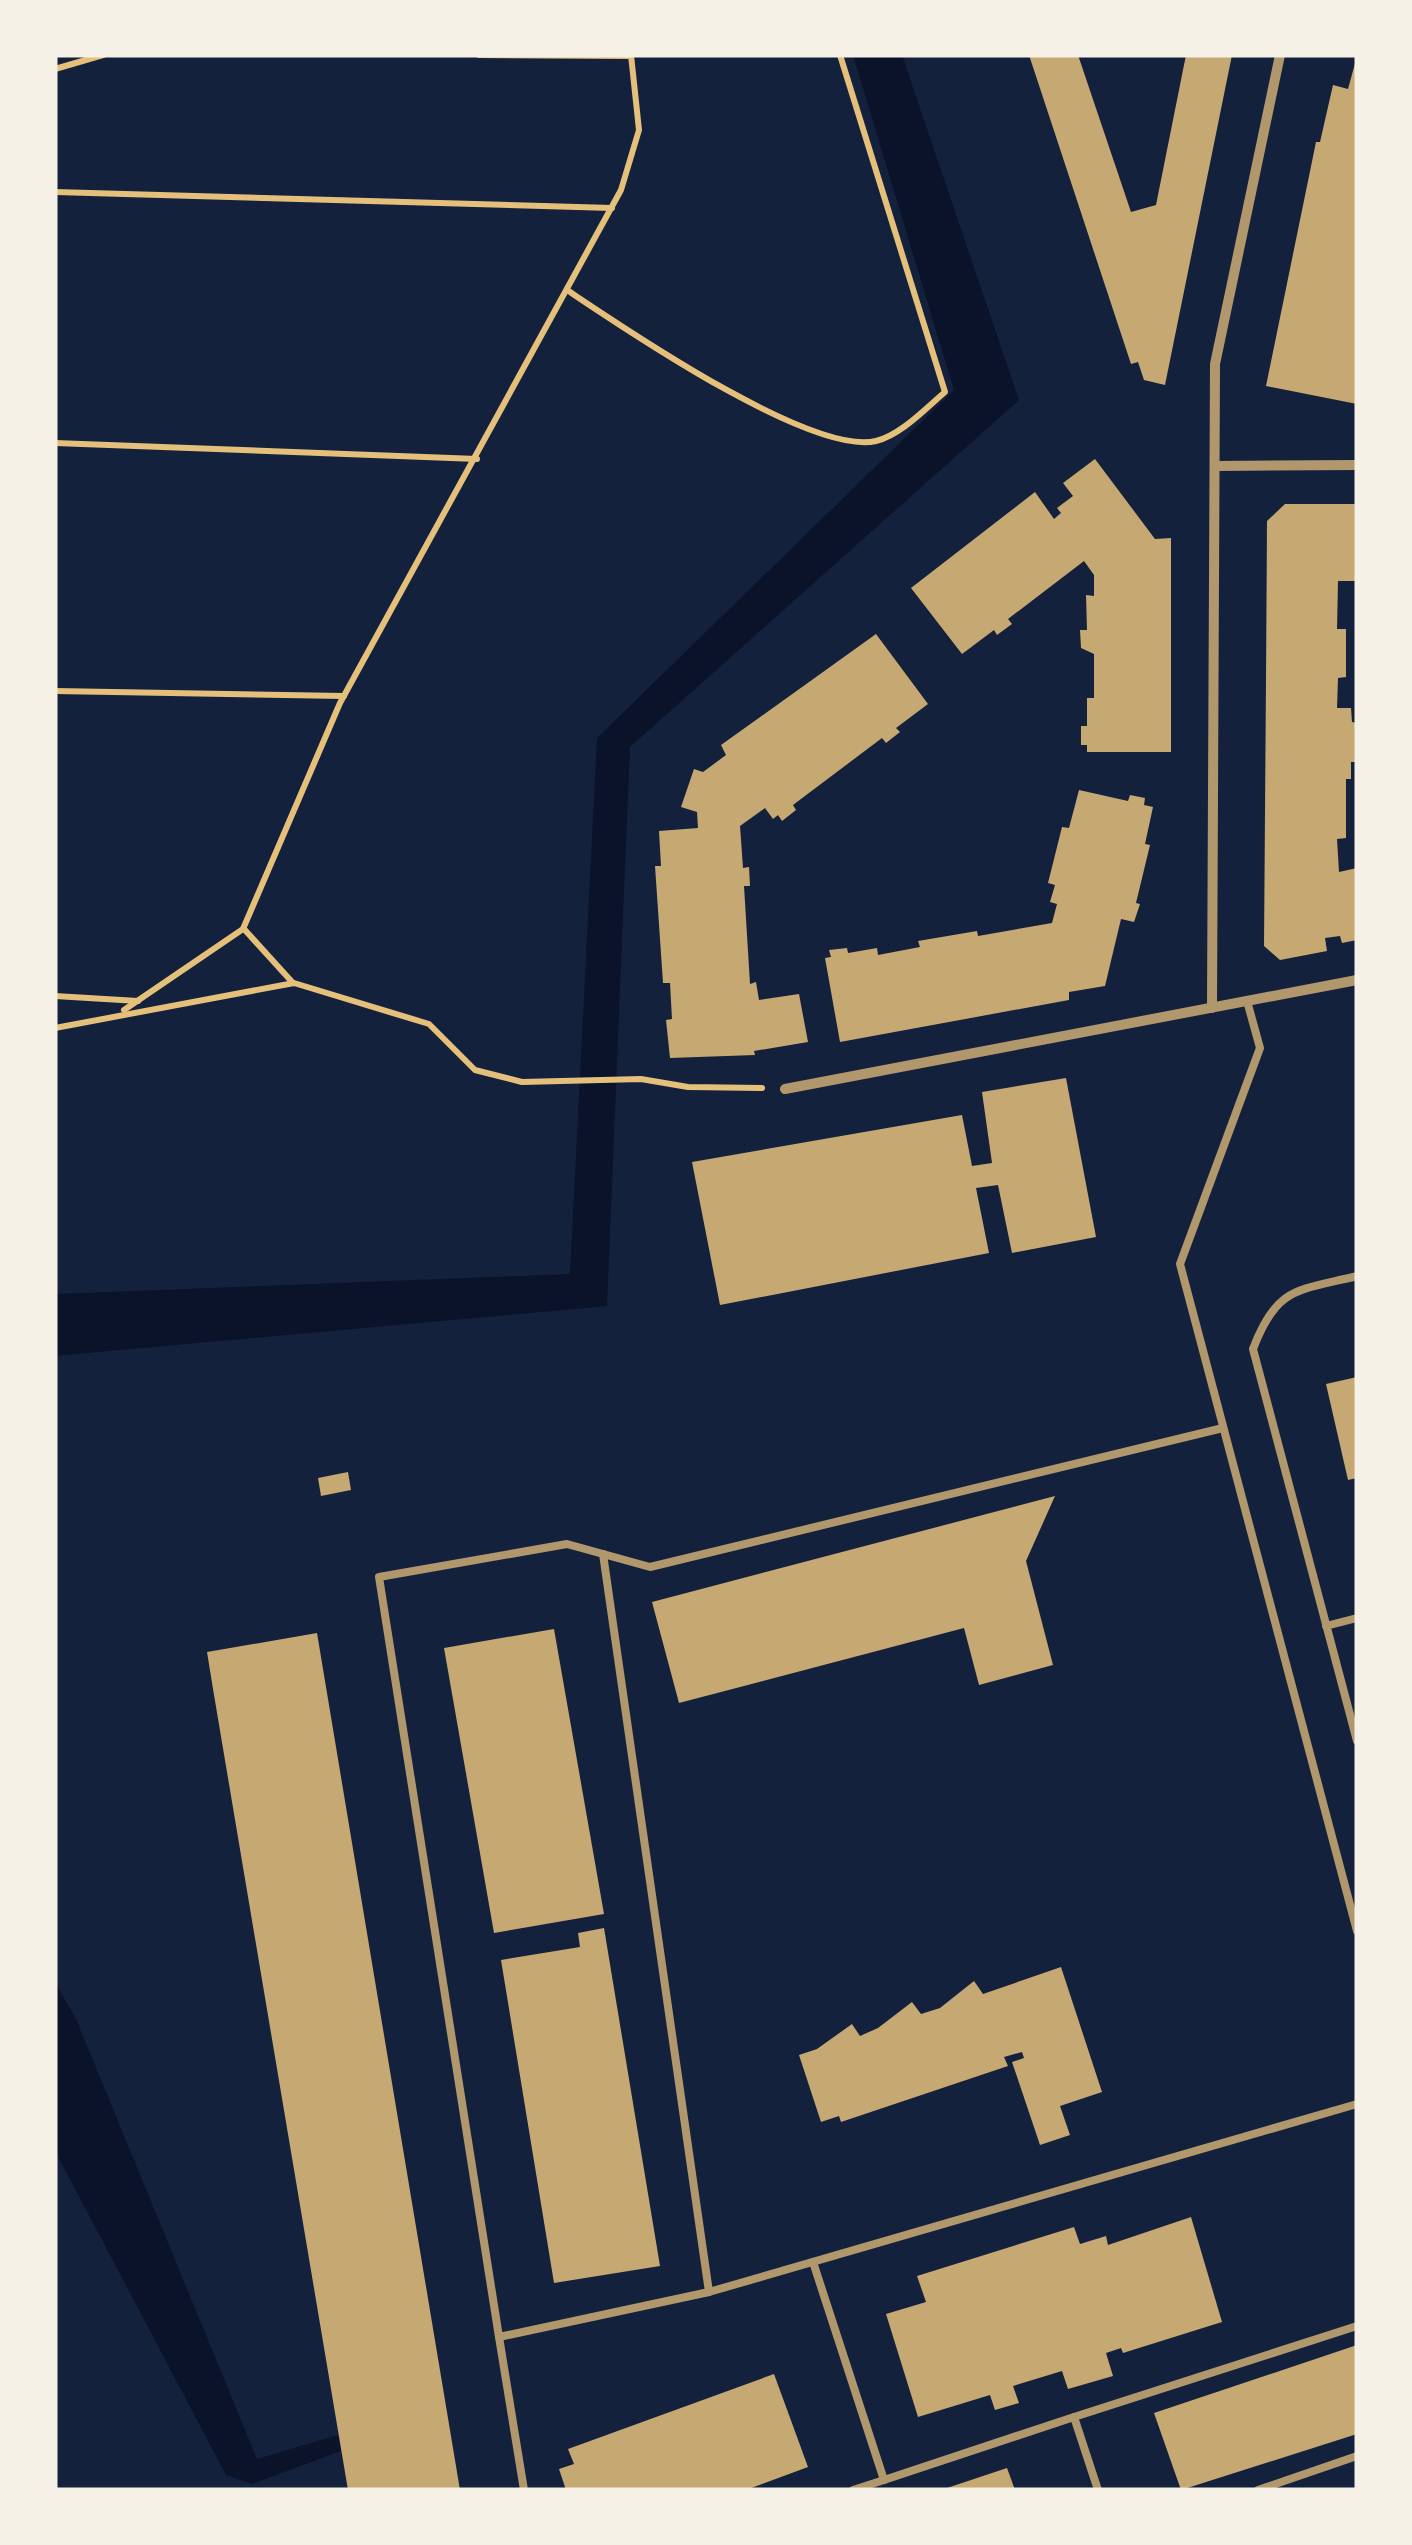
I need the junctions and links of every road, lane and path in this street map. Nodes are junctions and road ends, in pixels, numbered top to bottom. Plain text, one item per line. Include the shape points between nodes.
1 (103, 55) edge
2 (479, 55) edge
3 (840, 55) edge
4 (1280, 55) edge
5 (631, 56) edge
6 (82, 58) edge
7 (55, 69) edge
8 (55, 192) edge
9 (612, 208) junction
10 (567, 290) junction
11 (55, 443) edge
12 (477, 459) junction
13 (1357, 465) edge
14 (1217, 466) junction
15 (55, 692) edge
16 (344, 696) junction
17 (244, 929) junction
18 (1357, 980) edge
19 (294, 984) junction
20 (55, 996) edge
21 (138, 1000) junction
22 (1247, 1001) junction
23 (1212, 1008) junction
24 (119, 1013) junction
25 (55, 1028) edge
26 (784, 1089) joint
27 (1357, 1276) edge
28 (1223, 1428) junction
29 (603, 1554) junction
30 (1357, 1618) edge
31 (1326, 1626) junction
32 (1357, 1742) edge
33 (1357, 1931) edge
34 (1357, 2104) edge
35 (813, 2262) junction
36 (710, 2292) junction
37 (1357, 2326) edge
38 (499, 2337) junction
39 (1074, 2417) junction
40 (1357, 2456) edge
41 (884, 2480) junction
42 (524, 2490) edge
43 (853, 2490) edge
44 (1098, 2490) edge
45 (1258, 2490) edge

1 - 6 path
2 - 5 path
3 - 10 path via 945,392 875,441 828,436 677,363
4 - 14 street via 1215,364
5 - 9 path via 639,130
6 - 7 path
8 - 9 path
9 - 10 path
10 - 12 path
11 - 12 path
12 - 16 path
13 - 14 street
14 - 23 street
15 - 16 path
16 - 17 path
17 - 19 path
17 - 21 path
18 - 22 street
19 - 24 path
19 - 26 path via 429,1024 475,1070 554,1084 640,1079
20 - 21 path
21 - 24 path
22 - 23 street
22 - 28 lane via 1260,1048 1180,1264
23 - 26 street
24 - 25 path
27 - 31 lane via 1286,1294 1264,1320 1253,1349
28 - 29 lane via 650,1567
28 - 33 lane
29 - 36 lane
29 - 38 lane via 567,1544 379,1577
30 - 31 lane
31 - 32 lane
34 - 35 lane
35 - 36 lane
35 - 41 lane
36 - 38 lane
37 - 39 lane
38 - 42 lane
39 - 41 lane
39 - 44 lane
40 - 45 lane
41 - 43 lane

